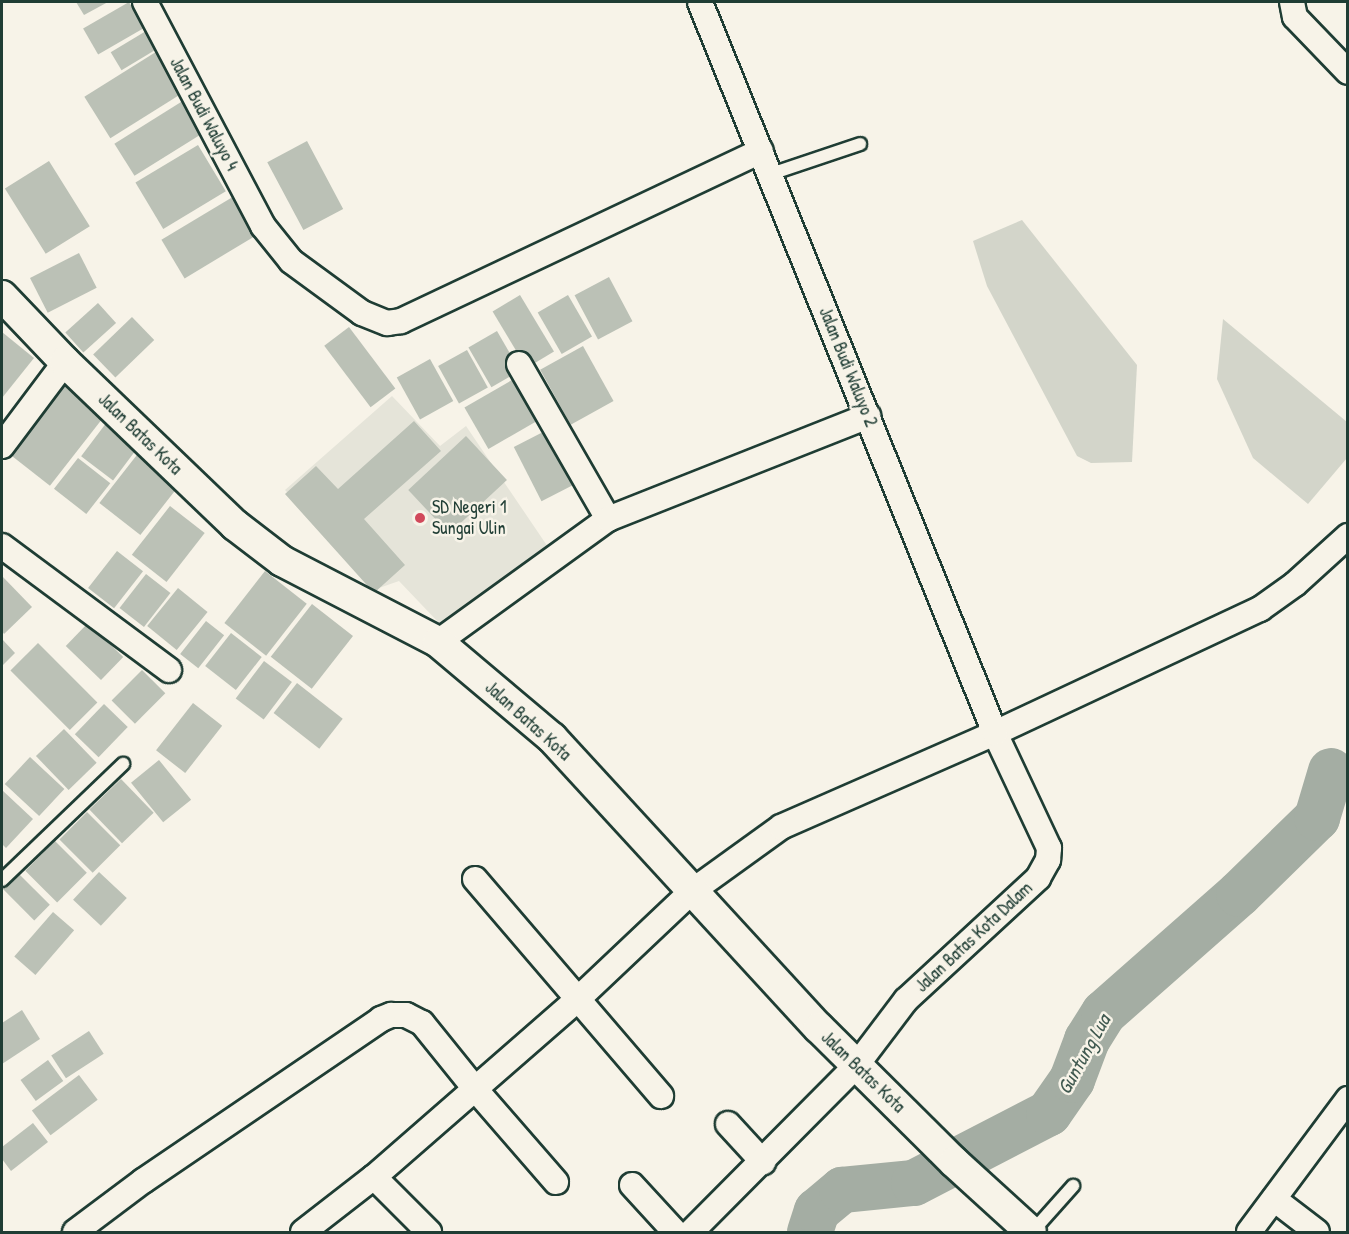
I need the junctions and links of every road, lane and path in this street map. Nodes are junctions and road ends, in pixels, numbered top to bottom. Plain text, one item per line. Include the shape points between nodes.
1 (145, 2) edge
2 (700, 2) edge
3 (1292, 2) edge
4 (1347, 72) edge
5 (860, 144) dead end
6 (761, 151) junction
7 (771, 174) junction
8 (2, 296) edge
9 (65, 362) junction
10 (519, 364) dead end
11 (868, 416) junction
12 (2, 447) edge
13 (608, 519) junction
14 (1347, 536) edge
15 (2, 546) edge
16 (438, 642) junction
17 (169, 670) dead end
18 (995, 733) junction
19 (123, 764) dead end
20 (475, 879) dead end
21 (2, 880) edge
22 (691, 892) junction
23 (578, 999) junction
24 (856, 1066) junction
25 (476, 1090) junction
26 (661, 1096) dead end
27 (1347, 1099) edge
28 (728, 1124) dead end
29 (763, 1162) junction
30 (375, 1177) junction
31 (556, 1182) dead end
32 (632, 1185) dead end
33 (1073, 1186) dead end
34 (1274, 1199) junction
35 (1024, 1230) edge
36 (75, 1233) edge
37 (303, 1233) edge
38 (429, 1233) edge
39 (675, 1233) edge
40 (691, 1233) edge
41 (1249, 1233) edge
42 (1317, 1233) edge

1 - 6 street, Jalan Budi Waluyo 4 via 263,226 291,261 362,313 387,323 401,321
2 - 6 street, Jalan Budi Waluyo 2
3 - 4 street via 1295,17
5 - 7 lane
6 - 7 street, Jalan Budi Waluyo 2
7 - 11 street, Jalan Budi Waluyo 2
8 - 9 street, Jalan Batas Kota
9 - 12 street
9 - 16 street, Jalan Batas Kota via 244,532 282,561
10 - 13 street
11 - 13 street
11 - 18 street, Jalan Budi Waluyo 2
13 - 16 street
14 - 18 street via 1295,584 1260,609
15 - 17 street
16 - 22 street, Jalan Batas Kota via 552,738
18 - 22 street via 781,827
18 - 24 street, Jalan Batas Kota Dalam via 1049,848 1048,860 1038,878 906,1000
19 - 21 lane
20 - 23 street
22 - 23 street
22 - 24 street, Jalan Batas Kota
23 - 25 street
23 - 26 street
24 - 29 street, Jalan Batas Kota Dalam
24 - 35 street, Jalan Batas Kota
25 - 30 street
25 - 31 street
25 - 36 street via 422,1023 406,1015 381,1019 142,1182
27 - 34 street
28 - 29 street
29 - 40 street, Jalan Batas Kota Dalam
30 - 37 street
30 - 38 street
32 - 39 street
33 - 35 lane
34 - 41 street
34 - 42 street

